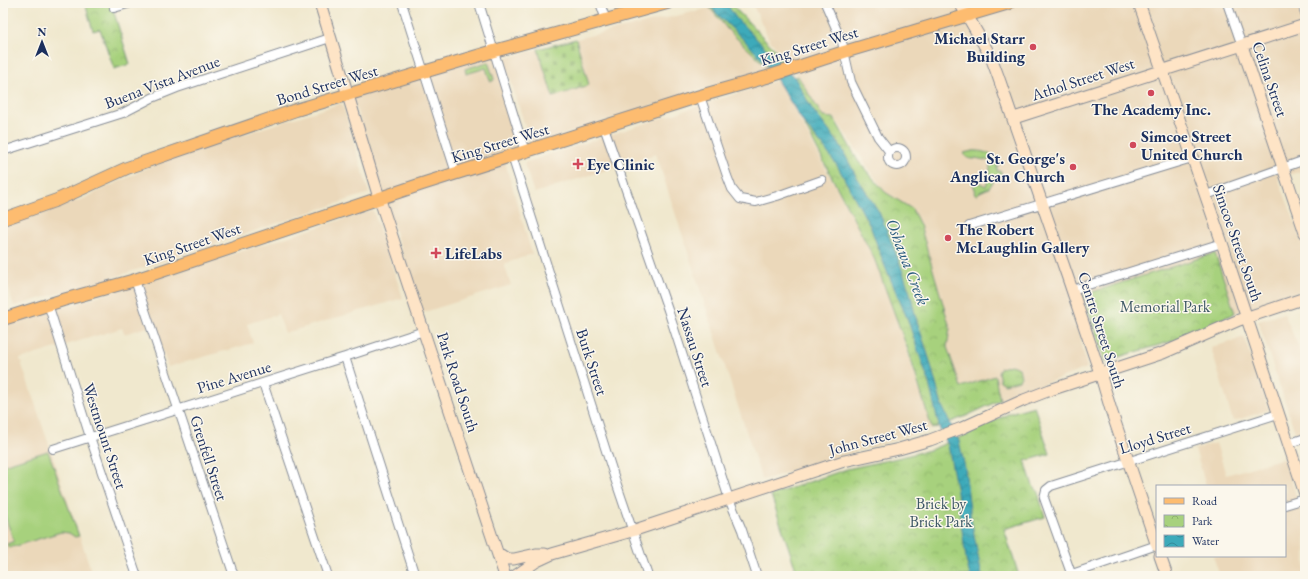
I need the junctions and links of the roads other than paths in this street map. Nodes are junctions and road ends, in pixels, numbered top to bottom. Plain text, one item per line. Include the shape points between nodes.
1 (131, 3) edge
2 (320, 3) edge
3 (402, 3) edge
4 (479, 3) edge
5 (600, 3) edge
6 (667, 3) edge
7 (825, 3) edge
8 (960, 3) edge
9 (1009, 3) edge
10 (1139, 3) edge
11 (1227, 3) edge
12 (1302, 3) edge
13 (114, 8) dead end
14 (1305, 13) edge
15 (966, 16) junction
16 (606, 20) junction
17 (1305, 25) edge
18 (330, 38) junction
19 (1242, 46) junction
20 (494, 52) junction
21 (844, 52) junction
22 (1162, 70) junction
23 (424, 72) junction
24 (347, 95) junction
25 (700, 96) junction
26 (1014, 118) junction
27 (604, 127) junction
28 (3, 151) edge
29 (889, 151) dead end
30 (524, 152) junction
31 (512, 156) junction
32 (1192, 158) junction
33 (1305, 160) edge
34 (1284, 167) junction
35 (456, 173) junction
36 (822, 180) dead end
37 (1206, 195) junction
38 (380, 199) junction
39 (1043, 204) junction
40 (3, 219) edge
41 (969, 226) dead end
42 (1305, 233) edge
43 (1222, 243) junction
44 (135, 280) junction
45 (1072, 290) junction
46 (1305, 298) edge
47 (48, 304) junction
48 (1246, 317) junction
49 (3, 319) edge
50 (424, 331) junction
51 (345, 357) junction
52 (1100, 374) junction
53 (263, 383) junction
54 (178, 409) junction
55 (1278, 414) junction
56 (90, 437) junction
57 (1305, 438) edge
58 (1288, 444) junction
59 (53, 449) dead end
60 (1128, 461) junction
61 (1305, 494) edge
62 (729, 499) junction
63 (1305, 499) edge
64 (1286, 505) edge
65 (632, 531) junction
66 (1156, 543) edge
67 (1156, 546) edge
68 (498, 554) junction
69 (552, 554) junction
70 (1160, 557) edge
71 (1072, 575) edge
72 (137, 576) edge
73 (234, 576) edge
74 (328, 576) edge
75 (415, 576) edge
76 (505, 576) edge
77 (515, 576) edge
78 (648, 576) edge
79 (757, 576) edge
80 (1167, 576) edge

1 - 13 street
2 - 18 main road, Park Road South
3 - 23 street
4 - 20 street
5 - 16 street
6 - 16 main road, Bond Street West
7 - 21 street
8 - 15 main road, Centre Street South
9 - 15 main road, King Street West
10 - 22 main road, Simcoe Street South
11 - 19 street, Celina Street
12 - 14 street
15 - 21 main road, King Street West
15 - 26 main road, Centre Street South via 992,57
16 - 20 main road, Bond Street West
17 - 19 main road, Athol Street West
18 - 24 main road, Park Road South
18 - 28 street, Buena Vista Avenue via 177,88 123,113
19 - 22 main road, Athol Street West
19 - 34 main road, Celina Street
20 - 23 main road, Bond Street West
20 - 30 street
21 - 25 main road, King Street West
21 - 29 street via 851,82 878,137
22 - 26 main road, Athol Street West
22 - 32 main road, Simcoe Street South
23 - 24 main road, Bond Street West
23 - 35 street
24 - 38 main road, Park Road South
24 - 40 main road, Bond Street West via 127,168 57,200
25 - 27 main road, King Street West
25 - 36 street via 732,189 740,199 756,202
26 - 39 main road, Centre Street South
27 - 30 main road, King Street West
27 - 62 street, Nassau Street via 668,310
30 - 31 main road, King Street West
31 - 35 main road, King Street West
31 - 65 street, Burk Street
32 - 37 main road, Simcoe Street South
32 - 39 street
33 - 34 street
34 - 37 street
34 - 42 main road, Celina Street
35 - 38 main road, King Street West
37 - 43 main road, Simcoe Street South
38 - 44 main road, King Street West
38 - 50 main road, Park Road South
39 - 41 street
39 - 45 main road, Centre Street South
43 - 45 street
43 - 48 main road, Simcoe Street South
44 - 47 main road, King Street West
44 - 54 street, Grenfell Street
45 - 52 main road, Centre Street South
46 - 48 main road, John Street West
47 - 49 main road, King Street West
47 - 56 street, Westmount Street
48 - 52 main road, John Street West via 1163,353
48 - 55 main road, Simcoe Street South
50 - 51 street, Pine Avenue
50 - 68 main road, Park Road South
51 - 53 street, Pine Avenue
51 - 75 street
52 - 60 main road, Centre Street South
52 - 62 main road, John Street West via 1024,400 930,440 844,461
53 - 54 street, Pine Avenue
53 - 74 street
54 - 56 street, Pine Avenue
54 - 73 street, Grenfell Street
55 - 58 main road, Simcoe Street South
55 - 60 street, Lloyd Street
56 - 59 street, Pine Avenue
56 - 72 street, Westmount Street
57 - 58 street
58 - 61 main road, Simcoe Street South
60 - 66 main road, Centre Street South
60 - 71 street, Lloyd Street via 1050,486 1044,494
62 - 65 main road, John Street West
62 - 79 street, Nassau Street
63 - 64 street
65 - 69 main road, John Street West
65 - 78 street, Burk Street
67 - 71 street
68 - 69 main road via 507,559 514,559 536,554
68 - 76 main road, Park Road South
69 - 77 main road, John Street West
70 - 80 main road

